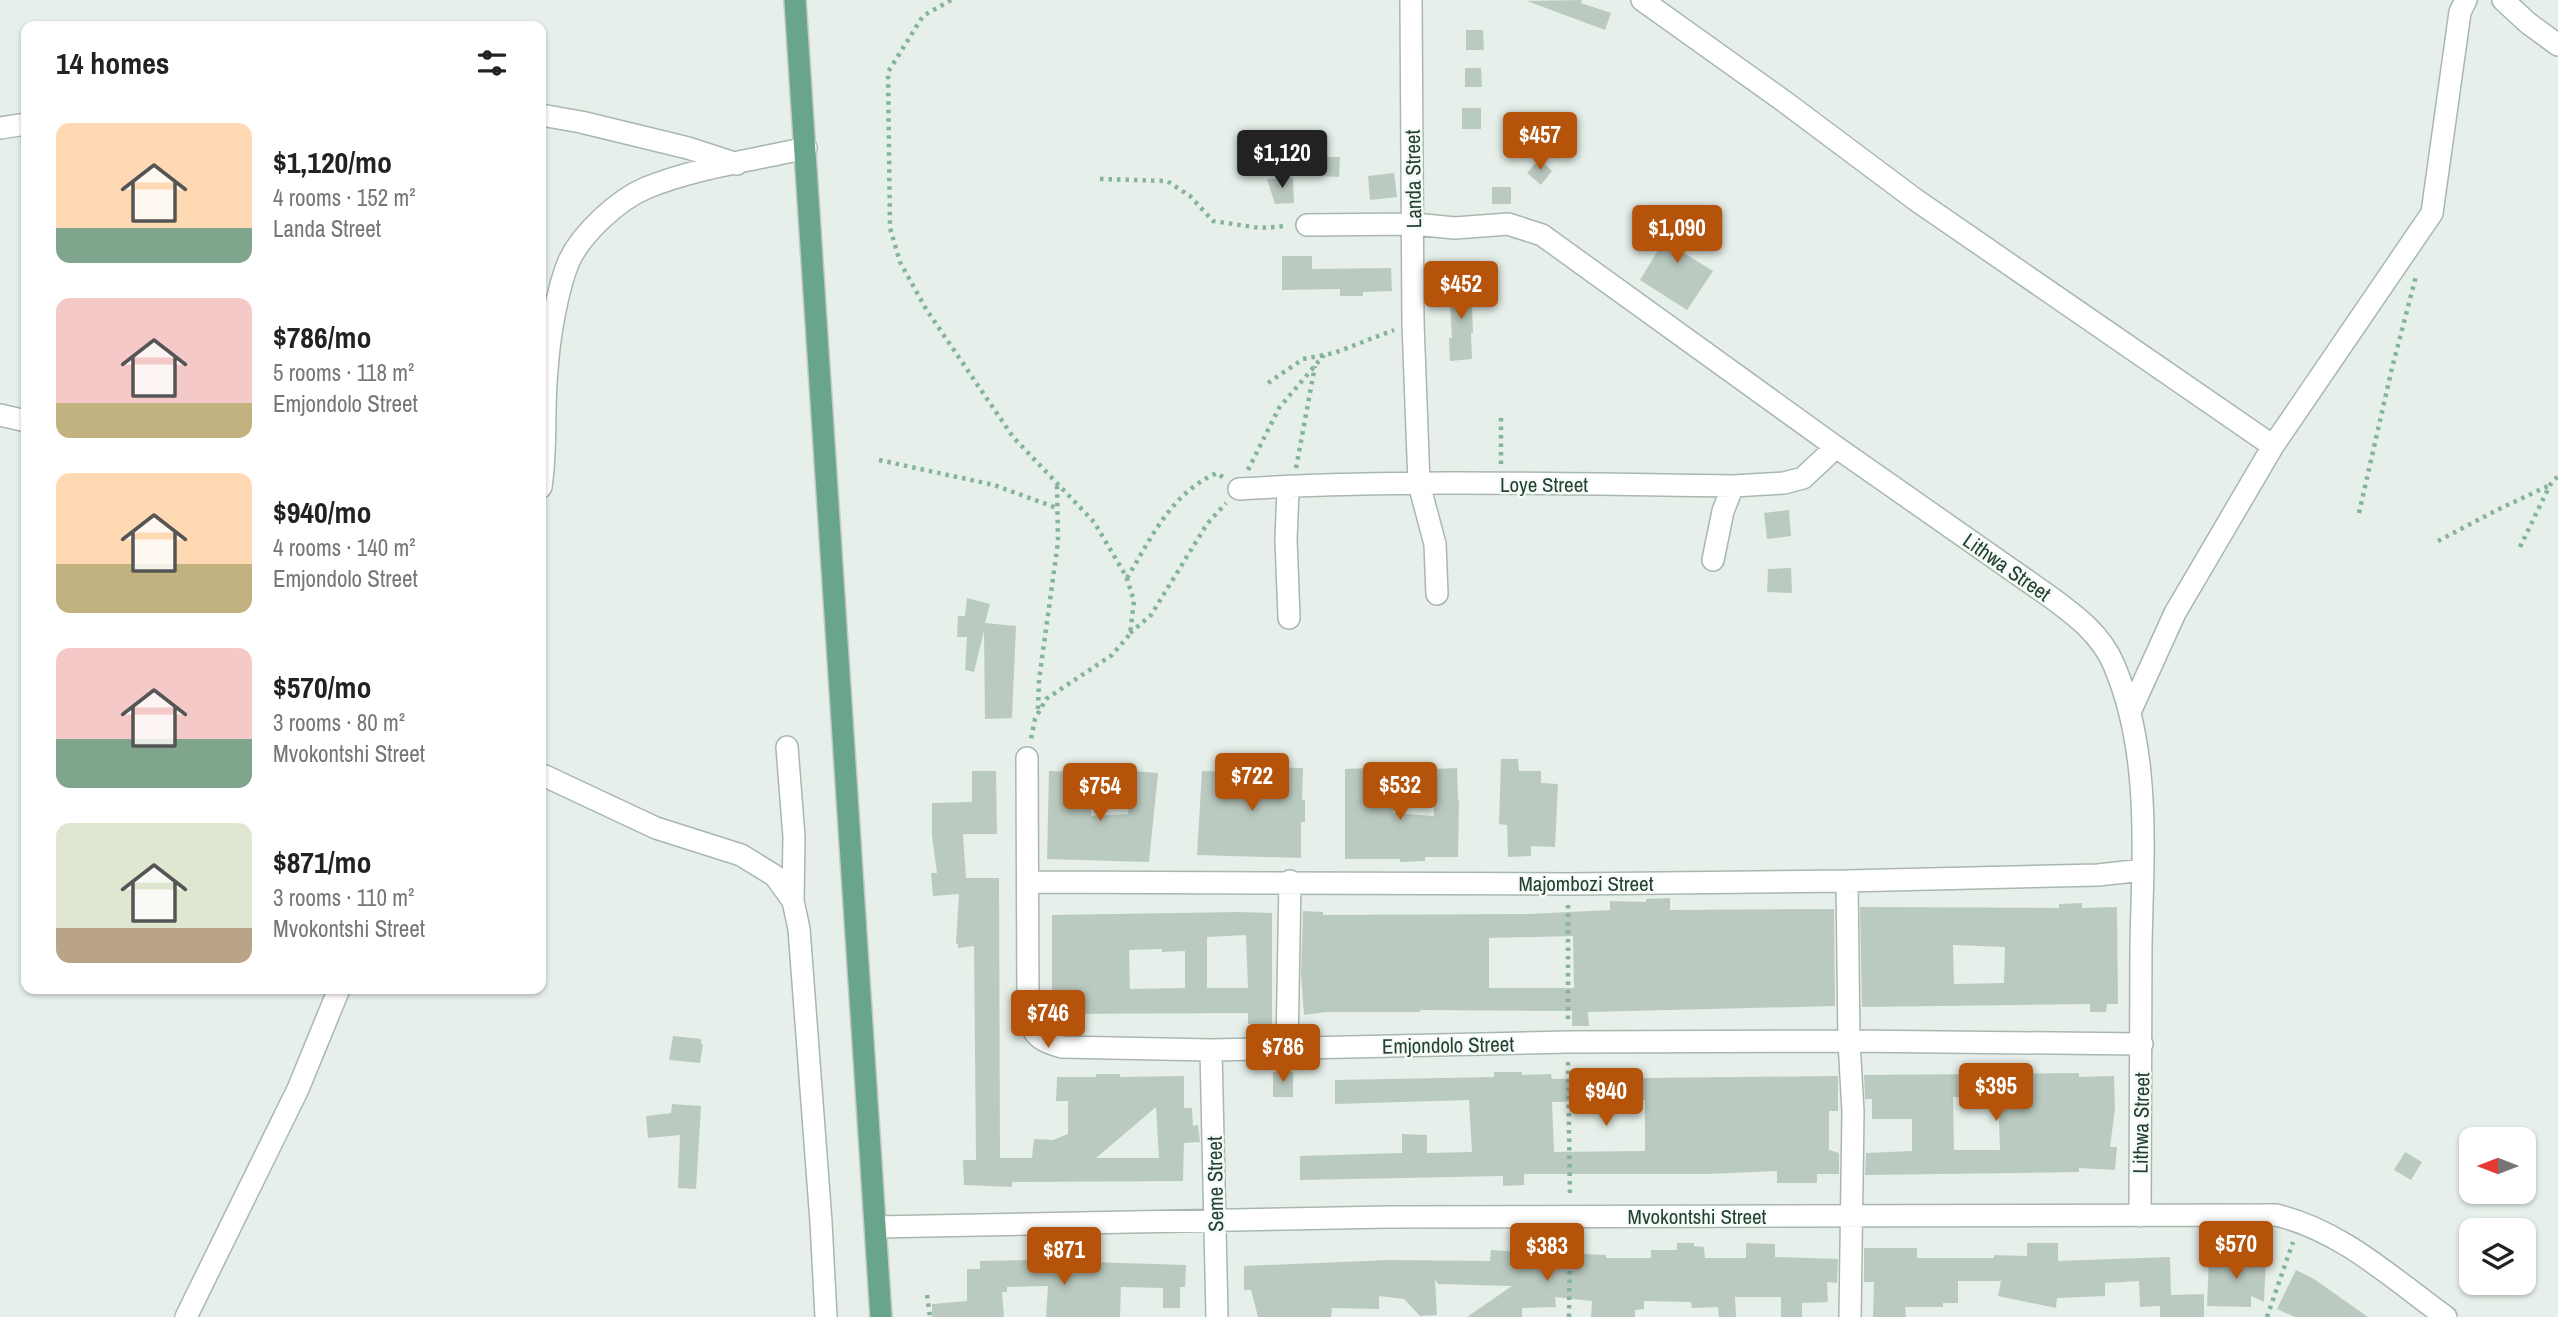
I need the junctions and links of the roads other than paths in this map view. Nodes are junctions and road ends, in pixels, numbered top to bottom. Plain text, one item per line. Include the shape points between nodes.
1 (795, 0) edge
2 (1411, 0) edge
3 (1642, 0) edge
4 (2466, 0) edge
5 (2503, 0) edge
6 (2558, 45) edge
7 (546, 116) edge
8 (21, 125) edge
9 (0, 128) edge
10 (806, 148) junction
11 (737, 164) junction
12 (1413, 224) junction
13 (1307, 225) road end
14 (546, 397) edge
15 (0, 415) edge
16 (21, 420) edge
17 (2273, 446) junction
18 (1836, 447) junction
19 (1419, 484) junction
20 (1292, 486) junction
21 (1733, 486) junction
22 (1239, 489) road end
23 (1713, 560) dead end
24 (1437, 594) dead end
25 (1289, 618) dead end
26 (2130, 712) junction
27 (787, 747) dead end
28 (1027, 758) road end
29 (546, 776) edge
30 (2143, 870) junction
31 (1290, 881) junction
32 (1847, 881) junction
33 (1029, 882) junction
34 (793, 901) junction
35 (337, 994) edge
36 (1849, 1041) junction
37 (2142, 1044) junction
38 (1287, 1048) junction
39 (1212, 1050) junction
40 (1852, 1215) junction
41 (2140, 1216) junction
42 (1217, 1219) junction
43 (876, 1227) junction
44 (186, 1317) edge
45 (826, 1317) edge
46 (881, 1317) edge
47 (1217, 1317) edge
48 (1850, 1317) edge
49 (2446, 1317) edge

1 - 10 main road
2 - 12 street, Landa Street
3 - 17 street via 1916,200
4 - 17 street via 2460,12 2432,214
5 - 6 street
7 - 11 street via 688,148
8 - 9 street
10 - 11 street
10 - 43 main road
11 - 14 street via 644,189 600,220 570,260 554,318
12 - 13 street, Lithwa Street
12 - 18 street, Lithwa Street via 1455,228 1508,224 1542,235
12 - 19 street, Landa Street
15 - 16 street
17 - 26 street via 2175,613
18 - 21 street, Loye Street via 1803,478
18 - 26 street, Lithwa Street via 2082,620 2113,663
19 - 20 street, Loye Street
19 - 21 street, Loye Street
19 - 24 street, Landa Street via 1435,544
20 - 22 street, Loye Street
20 - 25 street via 1286,539
21 - 23 street
26 - 30 street, Lithwa Street via 2141,785
27 - 34 street
28 - 33 street, Emjondolo Street
29 - 34 street via 656,828 741,856 775,876
30 - 32 street, Majombozi Street
30 - 37 street, Lithwa Street
31 - 32 street, Majombozi Street
31 - 33 street, Majombozi Street
31 - 38 street
32 - 36 street
33 - 39 street, Emjondolo Street via 1028,1006 1036,1035 1062,1047
34 - 45 street via 799,929
35 - 44 street via 298,1089
36 - 37 street, Emjondolo Street
36 - 38 street, Emjondolo Street
36 - 40 street
37 - 41 street, Lithwa Street
38 - 39 street, Emjondolo Street
39 - 42 street, Seme Street
40 - 41 street, Mvokontshi Street
40 - 42 street, Mvokontshi Street
40 - 48 street
41 - 49 street, Mvokontshi Street via 2276,1214 2301,1221 2357,1252
42 - 43 street, Mvokontshi Street
42 - 47 street, Seme Street
43 - 46 main road

